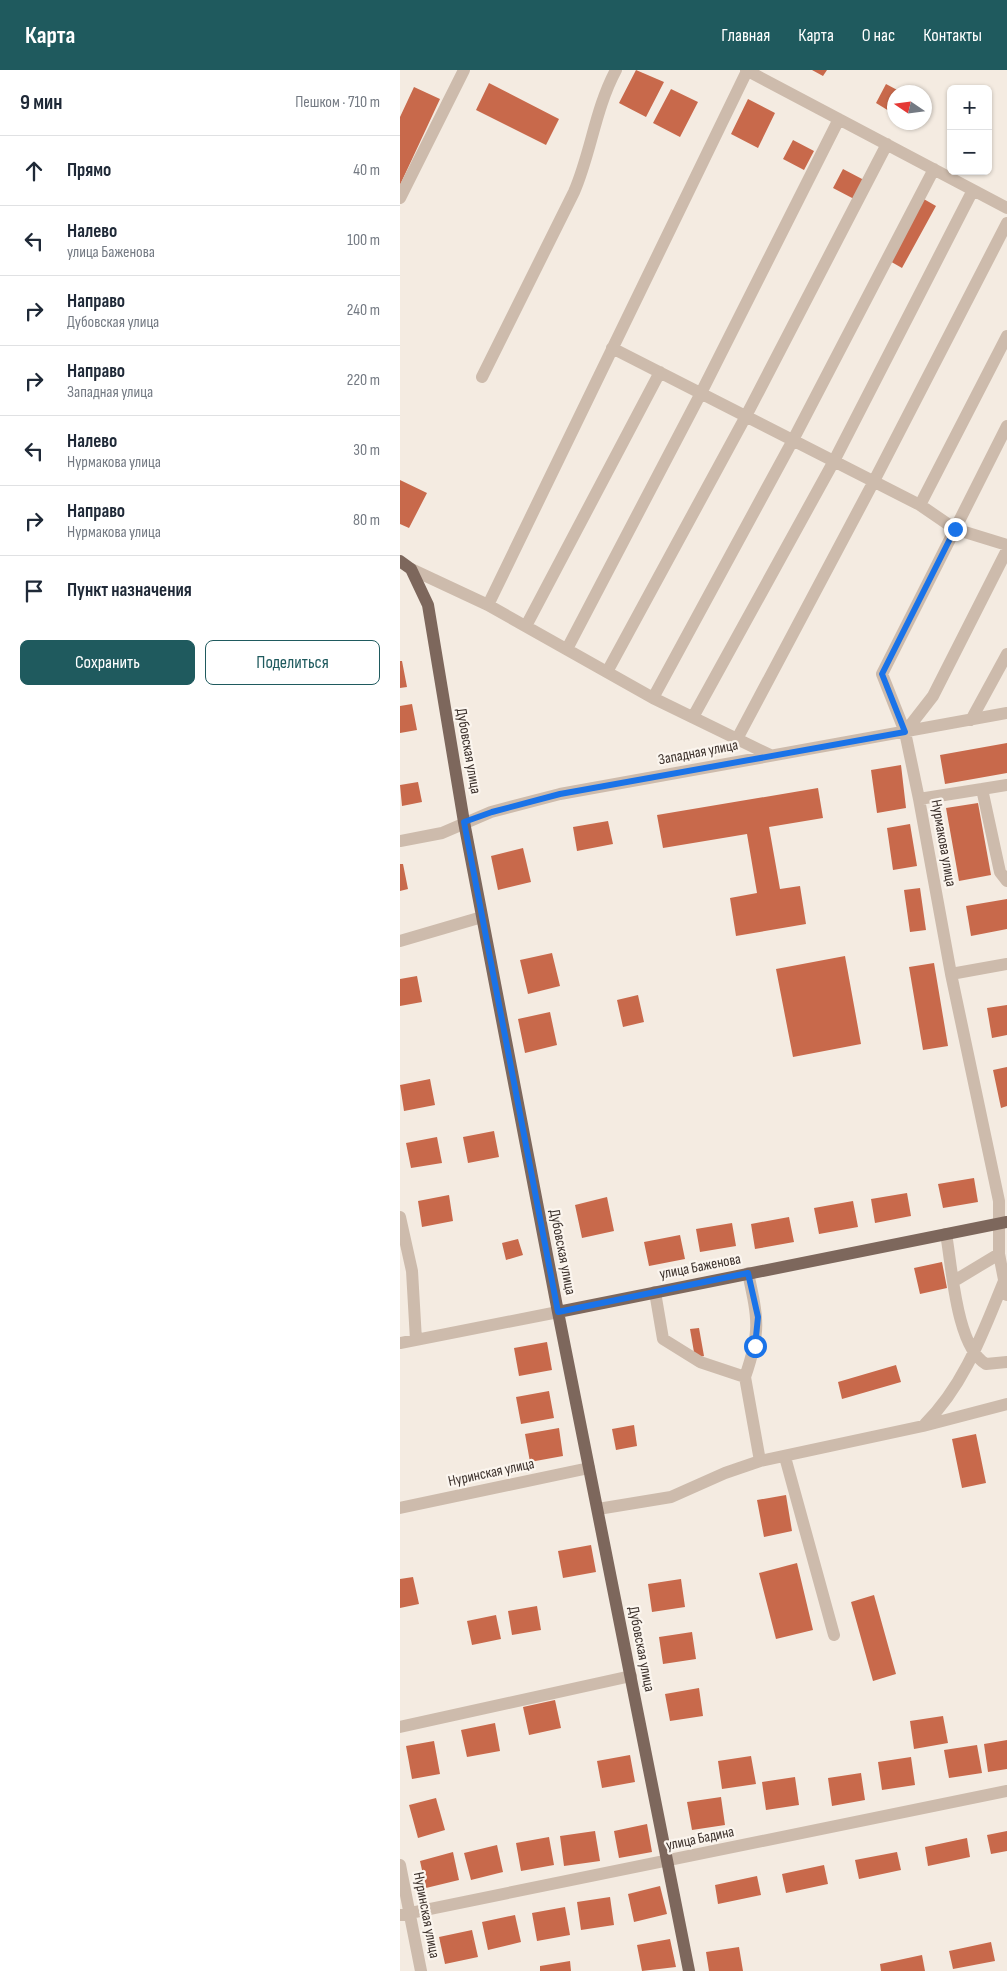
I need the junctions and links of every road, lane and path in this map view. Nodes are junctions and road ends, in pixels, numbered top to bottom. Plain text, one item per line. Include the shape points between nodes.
1 (464, 70) edge
2 (616, 70) edge
3 (746, 70) edge
4 (839, 119) junction
5 (887, 144) junction
6 (934, 169) junction
7 (973, 190) junction
8 (400, 198) edge
9 (1007, 208) edge
10 (1007, 223) edge
11 (1007, 336) edge
12 (612, 348) junction
13 (660, 372) junction
14 (482, 377) dead end
15 (701, 393) junction
16 (746, 416) junction
17 (1007, 426) edge
18 (793, 440) junction
19 (834, 461) junction
20 (874, 481) junction
21 (920, 504) junction
22 (955, 529) junction
23 (1007, 544) edge
24 (1007, 550) edge
25 (400, 561) edge
26 (411, 569) junction
27 (488, 605) junction
28 (526, 626) junction
29 (567, 649) junction
30 (1007, 654) edge
31 (607, 672) junction
32 (653, 698) junction
33 (1007, 714) edge
34 (693, 717) junction
35 (972, 720) junction
36 (905, 732) junction
37 (737, 739) junction
38 (770, 755) junction
39 (1007, 785) edge
40 (982, 789) junction
41 (919, 799) junction
42 (464, 822) junction
43 (400, 841) edge
44 (1007, 881) edge
45 (482, 917) junction
46 (400, 941) edge
47 (1007, 964) edge
48 (951, 974) junction
49 (400, 1217) edge
50 (1002, 1223) edge
51 (946, 1234) junction
52 (999, 1254) junction
53 (748, 1273) junction
54 (954, 1281) junction
55 (1004, 1281) junction
56 (655, 1292) junction
57 (1007, 1295) edge
58 (558, 1312) junction
59 (416, 1340) junction
60 (400, 1343) edge
61 (974, 1353) junction
62 (1007, 1362) edge
63 (745, 1377) junction
64 (1007, 1404) edge
65 (923, 1426) junction
66 (785, 1457) junction
67 (760, 1461) junction
68 (590, 1468) junction
69 (400, 1508) edge
70 (598, 1509) junction
71 (834, 1635) dead end
72 (631, 1676) junction
73 (400, 1727) edge
74 (1007, 1791) edge
75 (669, 1861) junction
76 (400, 1865) edge
77 (405, 1914) edge
78 (421, 1971) edge
79 (689, 1971) edge

1 - 8 street
2 - 14 street via 608,83 594,124 582,174
3 - 4 street
3 - 12 street
4 - 5 street
4 - 15 street
5 - 6 street
5 - 16 street
6 - 7 street
6 - 18 street
7 - 9 street
7 - 19 street
10 - 20 street
11 - 21 street
12 - 13 street
12 - 27 street
13 - 15 street
13 - 28 street
15 - 16 street
15 - 29 street
16 - 18 street
16 - 31 street
17 - 22 street, Нурмакова улица
18 - 19 street
18 - 32 street
19 - 20 street
19 - 34 street
20 - 21 street
20 - 37 street
21 - 22 street
22 - 23 street
22 - 36 street, Нурмакова улица via 882,674
24 - 36 street via 933,696
25 - 26 main road
26 - 27 street
26 - 42 main road, Дубовская улица via 428,605
27 - 28 street
28 - 29 street
29 - 31 street
30 - 35 street
31 - 32 street
32 - 34 street
33 - 35 street, Западная улица
34 - 37 street
35 - 36 street, Западная улица
36 - 38 street, Западная улица
36 - 41 street, Нурмакова улица
37 - 38 street
38 - 42 street, Западная улица via 560,794
39 - 40 street
40 - 41 street
40 - 44 street via 1000,872
41 - 48 street, Нурмакова улица
42 - 43 street, Западная улица via 442,833
42 - 45 main road, Дубовская улица
45 - 46 street
45 - 58 main road, Дубовская улица
47 - 48 street
48 - 50 street, Нурмакова улица
49 - 59 street via 412,1271
50 - 51 main road, улица Баженова
50 - 52 street, Нурмакова улица
51 - 53 main road, улица Баженова
51 - 54 street
52 - 54 street
52 - 55 street, Нурмакова улица
53 - 56 main road, улица Баженова
53 - 63 street via 758,1317 755,1346
54 - 61 street via 960,1315
55 - 57 street, Нурмакова улица
55 - 61 street
56 - 58 main road, улица Баженова
56 - 63 street via 663,1339 700,1362
58 - 59 street, улица Баженова
58 - 68 main road, Дубовская улица
59 - 60 street, улица Баженова
61 - 62 street via 986,1364
61 - 65 street via 954,1390
63 - 67 street
64 - 65 street
65 - 66 street
66 - 67 street
66 - 71 street
67 - 70 street via 671,1497
68 - 69 street, Нуринская улица
68 - 70 main road, Дубовская улица
70 - 72 main road, Дубовская улица
72 - 73 street
72 - 75 main road, Дубовская улица
74 - 75 street, улица Бадина
75 - 77 street, улица Бадина
75 - 79 main road, Дубовская улица
76 - 77 street, Нуринская улица
77 - 78 street, Нуринская улица

